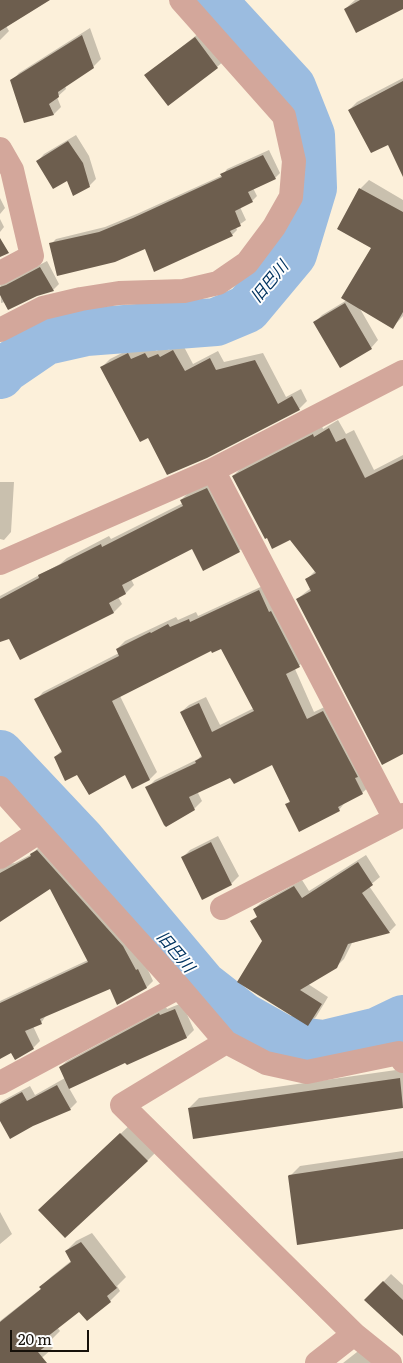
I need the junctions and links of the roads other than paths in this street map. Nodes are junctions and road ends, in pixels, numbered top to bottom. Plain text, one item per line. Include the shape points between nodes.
1 (181, 0) edge
2 (0, 149) edge
3 (0, 273) edge
4 (0, 330) edge
5 (403, 372) edge
6 (213, 470) junction
7 (0, 563) edge
8 (0, 788) edge
9 (399, 817) edge
10 (39, 832) junction
11 (0, 856) edge
12 (222, 908) dead end
13 (179, 987) junction
14 (226, 1042) junction
15 (403, 1061) edge
16 (0, 1082) edge
17 (354, 1334) junction
18 (317, 1363) edge
19 (390, 1363) edge

1 - 4 street via 284,116 294,161 291,197 247,263 218,283 184,291 119,292 81,299 43,308
2 - 3 street via 12,170 32,256
5 - 6 street
6 - 7 street
6 - 9 street
8 - 10 street
9 - 12 street
10 - 11 street
10 - 13 street
13 - 14 street
13 - 16 street
14 - 15 street via 266,1063 307,1072 399,1053
14 - 17 street via 122,1105
17 - 18 street
17 - 19 street

